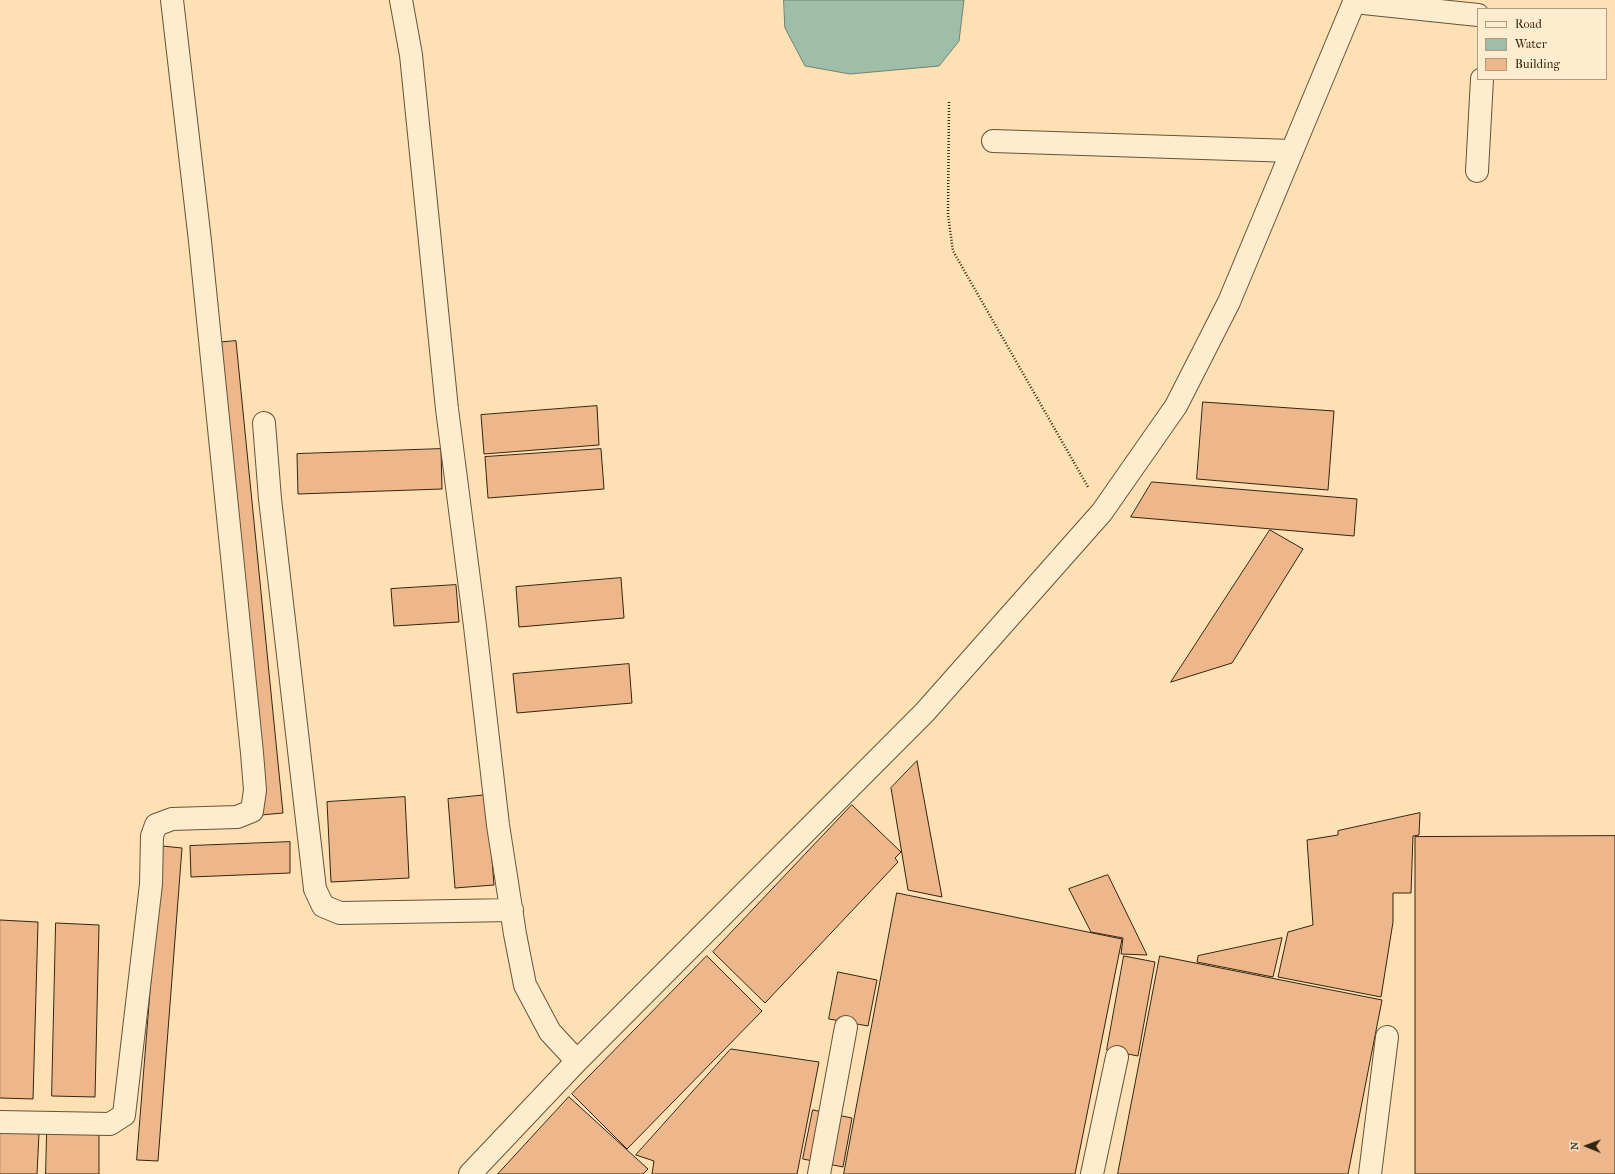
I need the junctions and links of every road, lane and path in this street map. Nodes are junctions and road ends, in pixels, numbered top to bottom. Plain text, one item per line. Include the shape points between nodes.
1 (172, 0) edge
2 (401, 0) edge
3 (1355, 1) edge
4 (1477, 15) edge
5 (1482, 80) edge
6 (949, 102) dead end
7 (993, 141) dead end
8 (1292, 151) junction
9 (1477, 171) dead end
10 (264, 423) dead end
11 (1102, 512) junction
12 (512, 910) junction
13 (846, 1027) dead end
14 (1387, 1036) dead end
15 (1117, 1057) dead end
16 (577, 1061) junction
17 (0, 1122) edge
18 (470, 1174) edge
19 (819, 1174) edge
20 (1092, 1174) edge
21 (1370, 1174) edge

1 - 17 street via 200,241 252,753 255,790 252,811 237,817 172,819 156,825 152,836 151,884 124,1115 110,1124
2 - 12 street via 411,55 447,409 498,825
3 - 4 street
3 - 8 street
5 - 9 street
6 - 11 path via 948,215 953,251
7 - 8 street
8 - 11 street via 1229,302 1176,406
10 - 12 street via 270,499 315,890 322,906 340,913
11 - 16 street via 925,712
12 - 16 street via 525,986 550,1032
13 - 19 street
14 - 21 street
15 - 20 street
16 - 18 street

